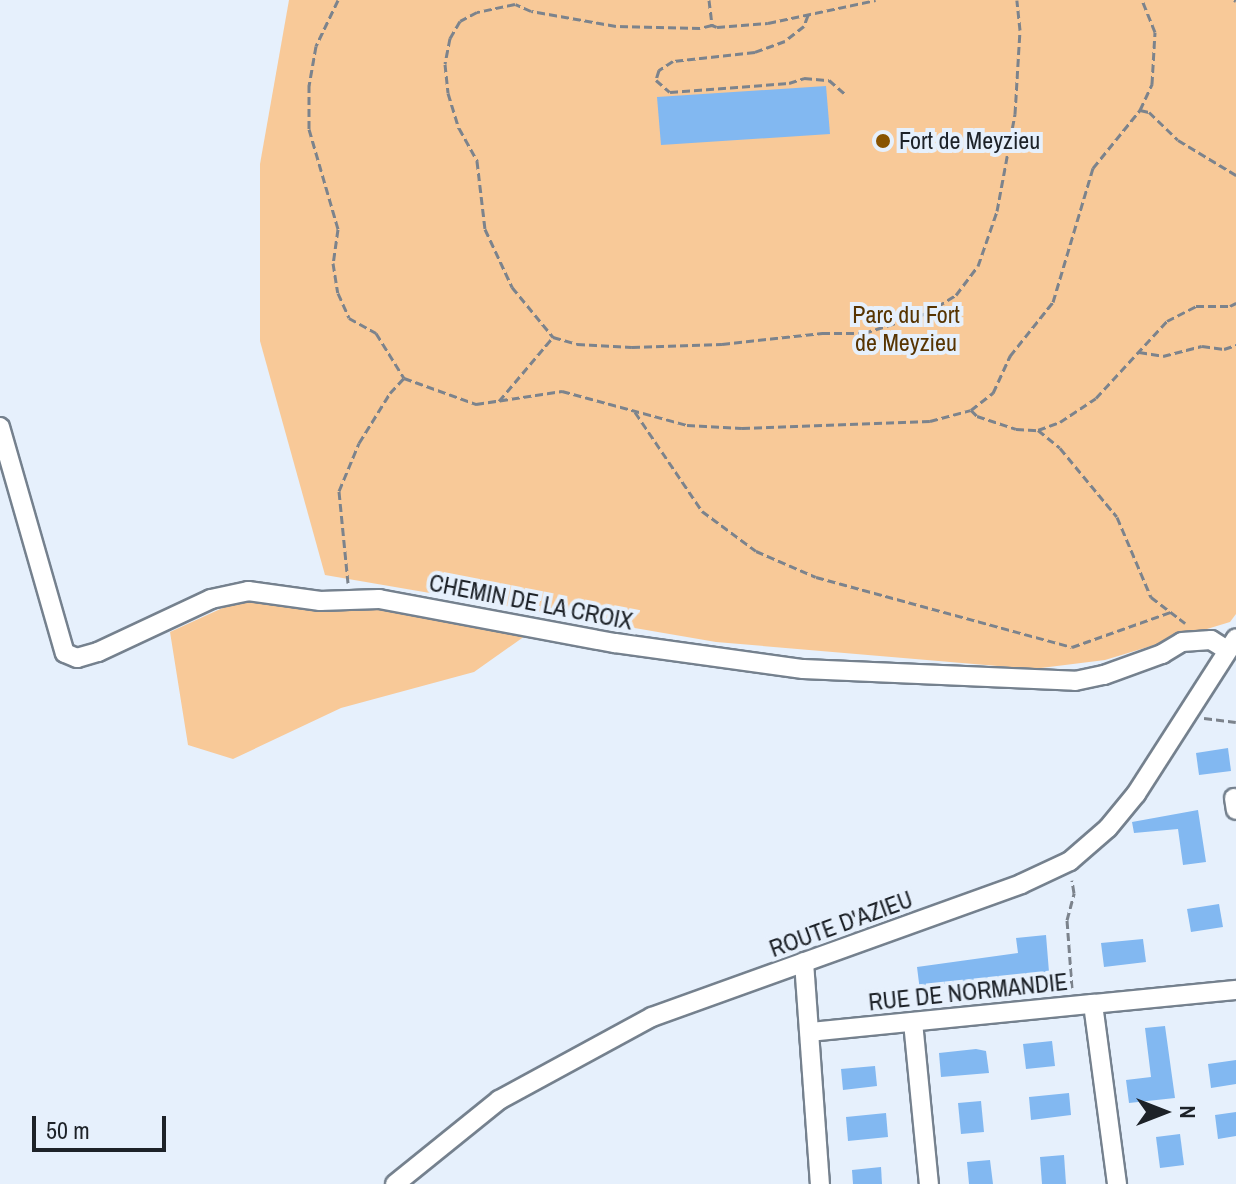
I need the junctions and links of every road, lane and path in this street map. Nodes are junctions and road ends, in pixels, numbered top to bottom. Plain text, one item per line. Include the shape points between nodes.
1 (338, 0) edge
2 (709, 0) edge
3 (876, 0) edge
4 (1017, 0) edge
5 (1142, 0) edge
6 (808, 15) junction
7 (712, 25) junction
8 (846, 95) dead end
9 (1140, 110) junction
10 (1236, 175) edge
11 (1236, 303) edge
12 (553, 337) junction
13 (1236, 345) edge
14 (1139, 352) junction
15 (404, 378) junction
16 (498, 403) junction
17 (971, 410) junction
18 (635, 412) junction
19 (0, 427) edge
20 (1038, 430) junction
21 (351, 598) junction
22 (1171, 612) junction
23 (1181, 621) dead end
24 (1232, 644) edge
25 (1185, 715) junction
26 (1236, 722) edge
27 (1070, 861) junction
28 (804, 962) junction
29 (1236, 990) edge
30 (1093, 1004) junction
31 (1074, 1006) junction
32 (913, 1022) junction
33 (810, 1032) junction
34 (395, 1184) edge
35 (820, 1184) edge
36 (929, 1184) edge
37 (1117, 1184) edge

1 - 15 path via 316,46 309,129 338,229 333,263 338,293 349,318 376,333
2 - 7 path
3 - 6 path
4 - 12 path via 1015,114 997,211 978,266 956,295 927,313 864,333 632,347
5 - 9 path via 1155,32 1156,52 1152,84
6 - 7 path
6 - 8 path via 804,26 785,41 755,52 673,61 659,70 656,80 670,92 804,78 829,80
7 - 12 path via 616,26 515,4 477,12 460,21 450,38 445,64 448,93 477,161 485,229 512,287
9 - 10 path
9 - 17 path via 1093,168 1053,302 1010,356 993,393
11 - 14 path via 1183,311
12 - 16 path
13 - 14 path via 1202,346 1163,356
14 - 20 path via 1096,398
15 - 16 path via 460,401
15 - 21 path via 359,443 339,491
16 - 18 path via 562,391
17 - 18 path via 913,423 766,428 687,425
17 - 20 path via 1001,425
18 - 22 path via 702,511 756,551 816,577 1072,647
19 - 21 street, CHEMIN DE LA CROIX via 65,653 77,658 98,652 230,593 320,601
20 - 22 path via 1060,448 1117,517 1151,597
21 - 24 street, CHEMIN DE LA CROIX via 803,669 1075,681 1162,654 1182,642
22 - 23 path
24 - 25 street, ROUTE D'AZIEU
25 - 26 path
25 - 27 street, ROUTE D'AZIEU via 1136,794
27 - 28 street, ROUTE D'AZIEU via 1021,884
27 - 31 path via 1074,893 1067,920
28 - 33 street
28 - 34 street, ROUTE D'AZIEU via 652,1017 610,1039 499,1100
29 - 30 street
30 - 31 street, RUE DE NORMANDIE
30 - 37 street, RUE DE NORMANDIE
31 - 32 street, RUE DE NORMANDIE
32 - 33 street, RUE DE NORMANDIE
32 - 36 street
33 - 35 street

